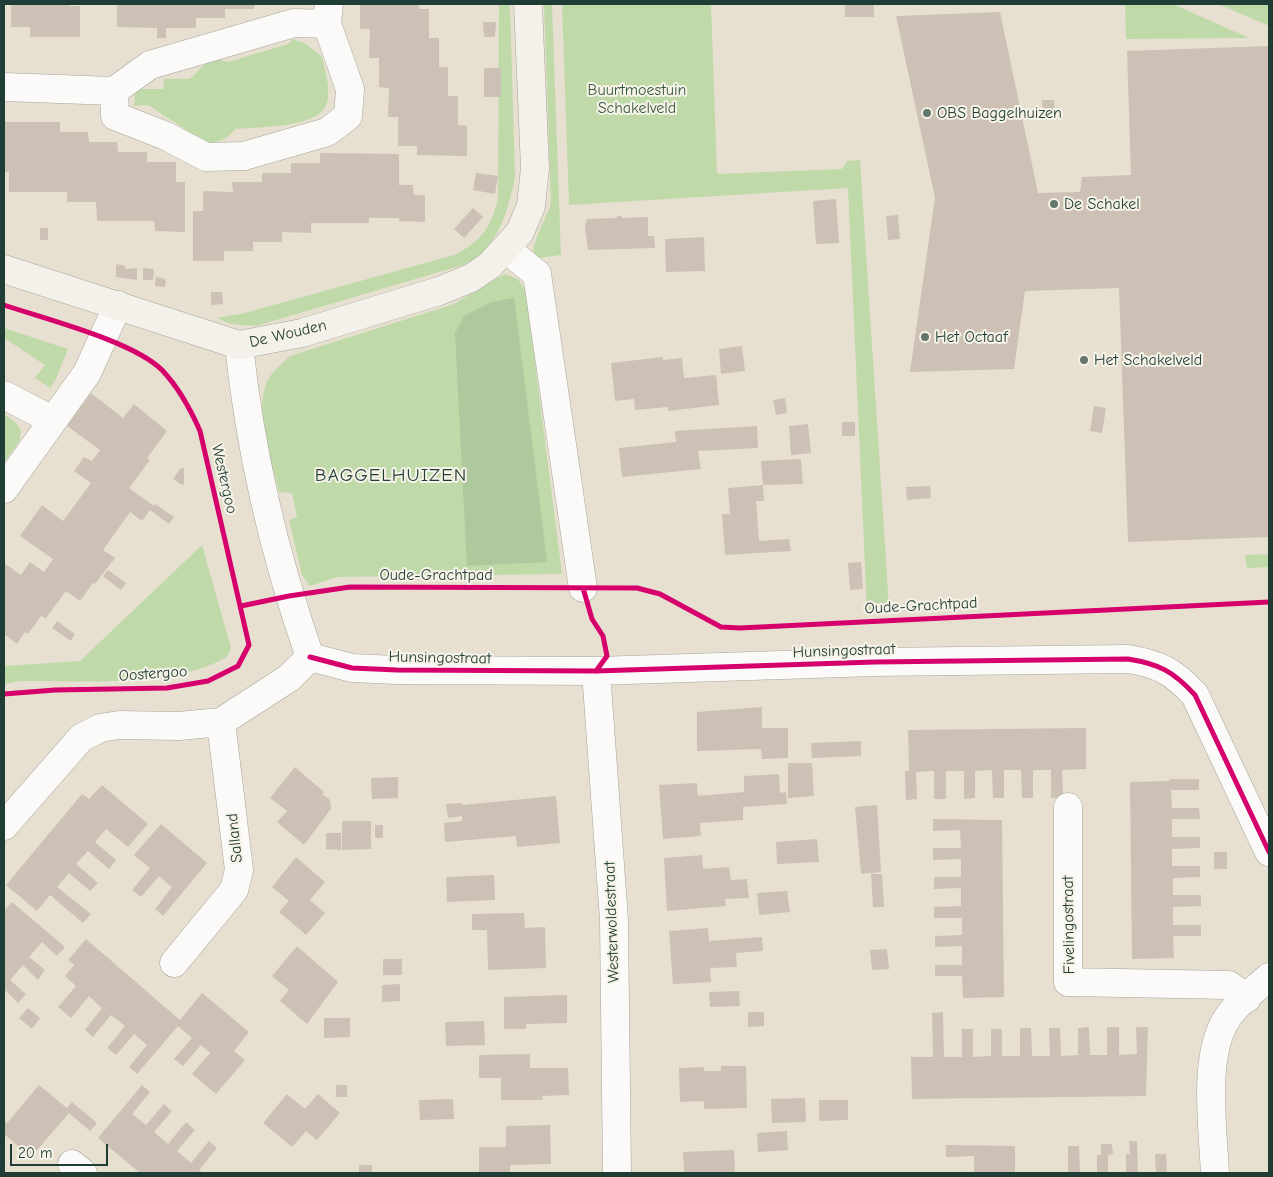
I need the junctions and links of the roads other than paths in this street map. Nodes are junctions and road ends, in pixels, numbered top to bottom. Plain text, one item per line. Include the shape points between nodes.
1 (528, 4) edge
2 (328, 14) edge
3 (4, 87) edge
4 (114, 91) junction
5 (506, 249) junction
6 (4, 269) edge
7 (118, 305) junction
8 (239, 345) junction
9 (4, 396) edge
10 (52, 420) junction
11 (4, 489) edge
12 (583, 588) dead end
13 (310, 657) junction
14 (596, 671) junction
15 (222, 722) junction
16 (1068, 807) dead end
17 (9, 809) edge
18 (1269, 852) edge
19 (174, 963) dead end
20 (1269, 977) edge
21 (1247, 998) junction
22 (617, 1173) edge
23 (1215, 1173) edge

1 - 5 street, De Wouden via 534,168 530,206 520,232
2 - 4 street via 150,64
2 - 4 street via 350,89 348,116 327,132 244,156 206,156 115,116
3 - 4 street
5 - 8 street, De Wouden via 471,278 439,291 302,334
5 - 12 street via 537,274
6 - 7 street, De Wouden
7 - 8 street, De Wouden
7 - 10 street via 87,373
8 - 13 street via 245,405 267,506 289,596
9 - 10 street
10 - 11 street
13 - 14 street, Hunsingostraat via 352,668
13 - 15 street via 289,678
14 - 18 street, Hunsingostraat via 1128,658 1155,664 1182,681 1195,695
14 - 22 street, Westerwoldestraat via 614,920
15 - 17 street via 100,728 81,738
15 - 19 street, Salland via 239,870 234,890
16 - 21 street, Fivelingostraat via 1068,982 1230,985
20 - 21 street
21 - 23 street via 1228,1016 1212,1057

